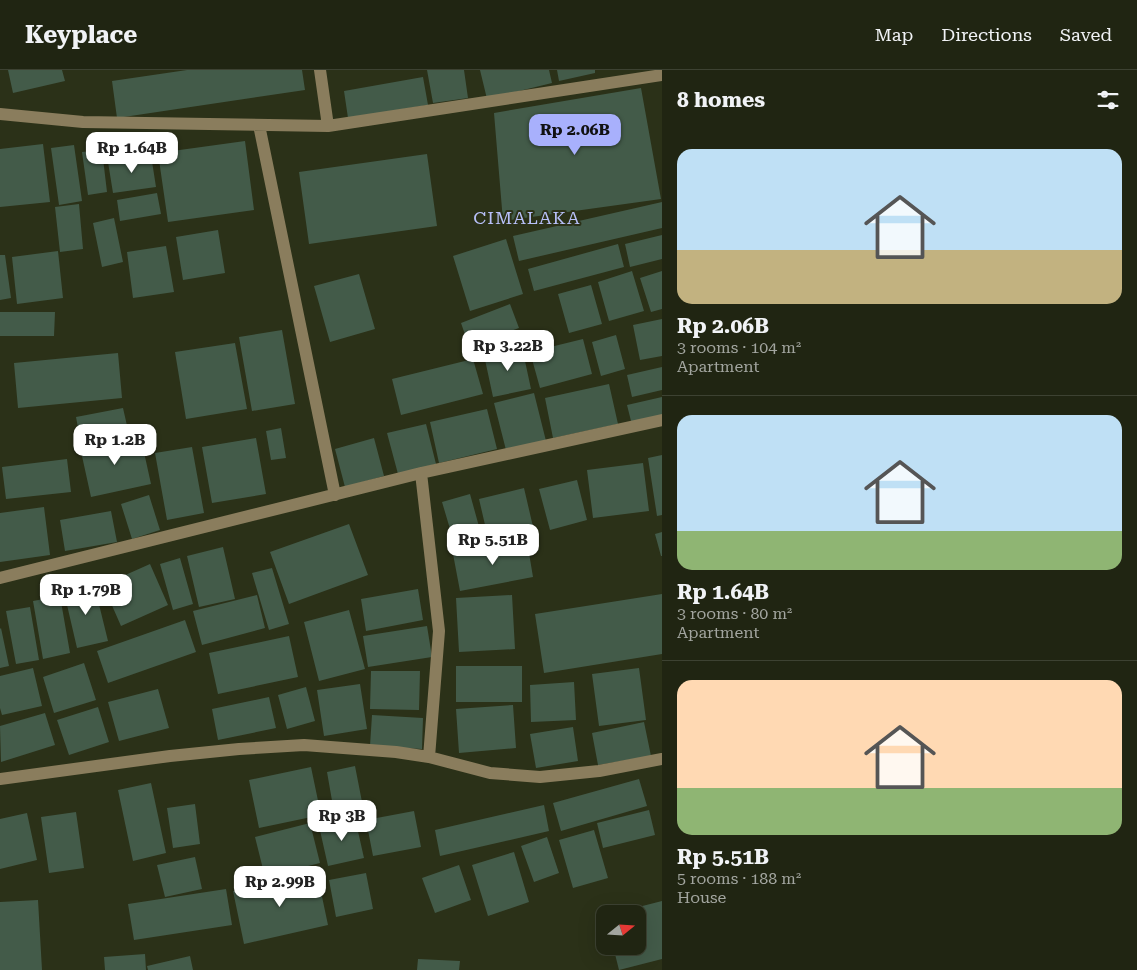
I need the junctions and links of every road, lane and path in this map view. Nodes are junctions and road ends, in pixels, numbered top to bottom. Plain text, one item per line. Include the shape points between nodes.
1 (320, 70) edge
2 (662, 74) edge
3 (0, 114) edge
4 (259, 125) junction
5 (328, 126) junction
6 (662, 420) edge
7 (421, 473) junction
8 (335, 495) junction
9 (0, 578) edge
10 (429, 757) junction
11 (662, 759) edge
12 (0, 778) edge

1 - 5 street
2 - 5 street
3 - 4 street via 83,122
4 - 5 street
4 - 8 street
6 - 7 street
7 - 8 street
7 - 10 street via 439,632
8 - 9 street
10 - 11 street via 490,773 540,777 598,771
10 - 12 street via 304,745 170,756

